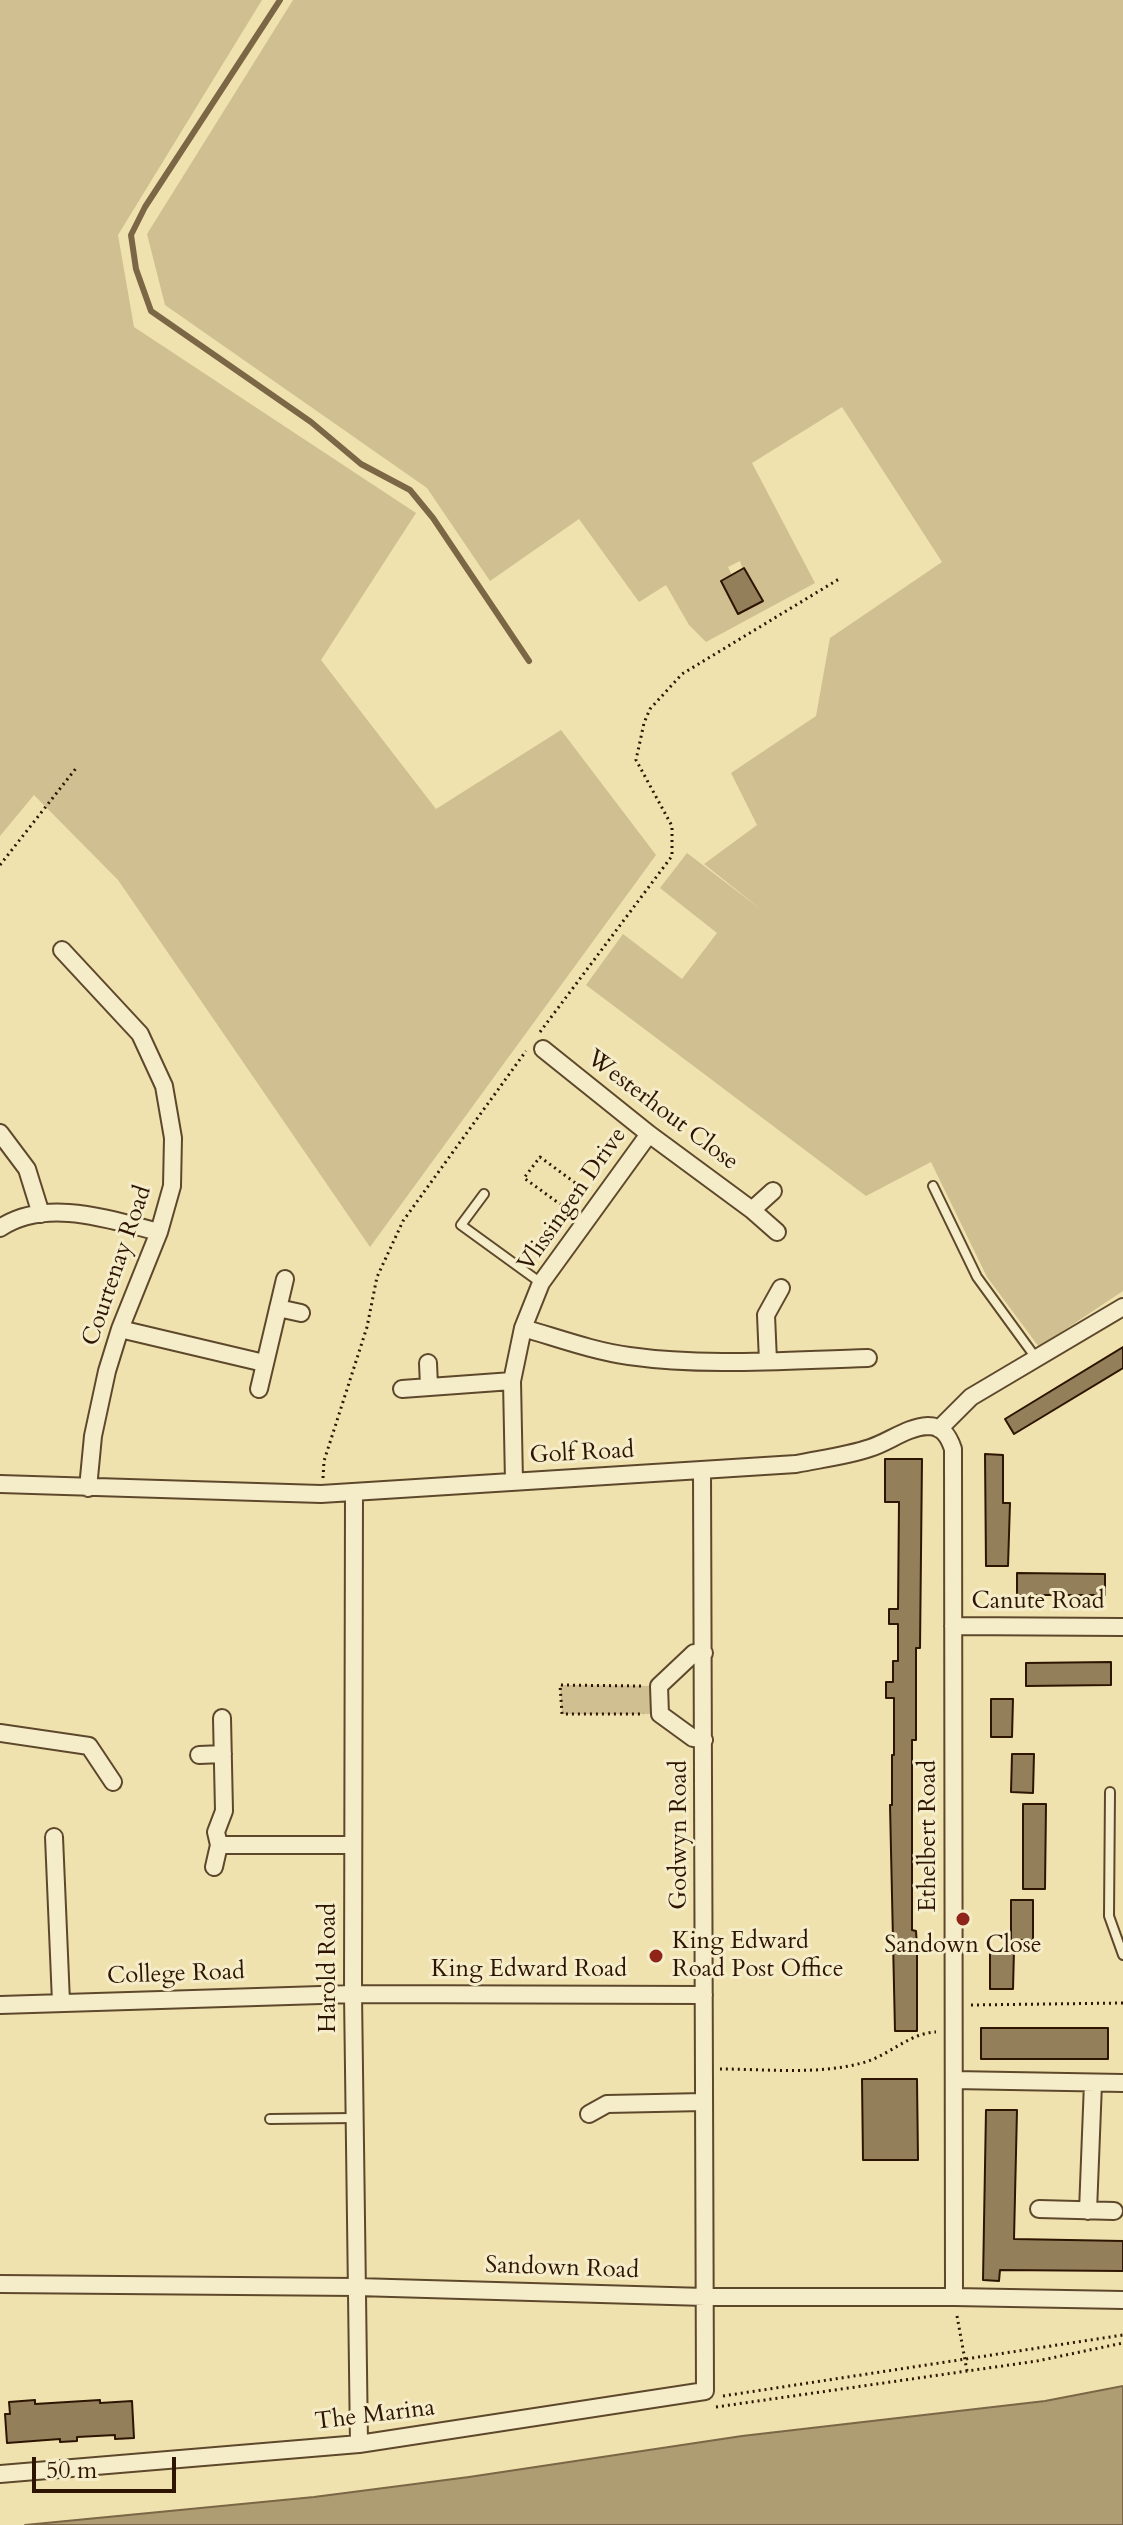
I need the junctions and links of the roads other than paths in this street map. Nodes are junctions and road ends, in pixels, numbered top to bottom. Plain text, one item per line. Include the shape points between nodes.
1 (62, 950) dead end
2 (537, 1043) road end
3 (0, 1133) edge
4 (649, 1134) junction
5 (933, 1186) dead end
6 (773, 1191) dead end
7 (484, 1194) dead end
8 (752, 1210) junction
9 (41, 1214) junction
10 (0, 1228) edge
11 (159, 1232) junction
12 (777, 1232) dead end
13 (285, 1279) dead end
14 (541, 1283) junction
15 (781, 1288) dead end
16 (1123, 1307) edge
17 (278, 1308) junction
18 (301, 1313) dead end
19 (523, 1328) junction
20 (120, 1329) junction
21 (868, 1358) dead end
22 (1036, 1358) junction
23 (768, 1361) junction
24 (264, 1363) junction
25 (428, 1363) dead end
26 (512, 1381) junction
27 (429, 1386) junction
28 (259, 1389) dead end
29 (402, 1389) dead end
30 (939, 1429) junction
31 (702, 1471) junction
32 (514, 1482) junction
33 (0, 1484) edge
34 (88, 1488) junction
35 (354, 1492) junction
36 (953, 1626) junction
37 (1123, 1627) edge
38 (704, 1653) junction
39 (222, 1718) dead end
40 (0, 1733) edge
41 (704, 1740) junction
42 (223, 1754) junction
43 (199, 1755) dead end
44 (113, 1782) dead end
45 (1110, 1792) dead end
46 (54, 1837) dead end
47 (219, 1845) junction
48 (353, 1845) junction
49 (214, 1867) dead end
50 (1123, 1955) edge
51 (353, 1994) junction
52 (704, 1995) junction
53 (61, 2002) junction
54 (0, 2005) edge
55 (954, 2080) junction
56 (1093, 2083) junction
57 (1123, 2083) edge
58 (704, 2102) junction
59 (589, 2114) dead end
60 (354, 2118) junction
61 (270, 2119) dead end
62 (1039, 2209) dead end
63 (1088, 2211) junction
64 (1118, 2211) edge
65 (0, 2284) edge
66 (357, 2287) junction
67 (705, 2297) junction
68 (954, 2297) junction
69 (1123, 2300) edge
70 (705, 2391) joint
71 (359, 2444) junction
72 (0, 2474) edge

1 - 11 street, Courtenay Road via 140,1034 164,1086 173,1138 172,1186
2 - 4 street, Westerhout Close
3 - 9 street via 27,1169
4 - 8 street, Westerhout Close
4 - 14 street, Vlissingen Drive
5 - 22 lane via 977,1277
6 - 8 street
7 - 14 lane via 461,1225
8 - 12 street, Westerhout Close
9 - 10 street
9 - 11 street via 78,1214
11 - 20 street, Courtenay Road
13 - 17 street
14 - 19 street, Vlissingen Drive
15 - 23 street via 766,1315
16 - 22 street
17 - 18 street
17 - 24 street
19 - 23 street via 625,1355
19 - 26 street, Vlissingen Drive
20 - 24 street
20 - 34 street, Courtenay Road via 93,1436
21 - 23 street
22 - 30 street via 971,1397
24 - 28 street
25 - 27 street
26 - 27 street
26 - 32 street, Vlissingen Drive
27 - 29 street
30 - 31 street, Golf Road via 912,1429 869,1449 796,1464
30 - 36 street, Ethelbert Road via 949,1436 953,1449
31 - 32 street, Golf Road
31 - 38 street, Godwyn Road
32 - 35 street, Golf Road
33 - 34 street, Golf Road
34 - 35 street, Golf Road
35 - 48 street, Harold Road
36 - 37 street, Canute Road
36 - 55 street, Ethelbert Road
38 - 41 street, Godwyn Road
38 - 41 street via 694,1653 659,1686 660,1714
39 - 42 street
40 - 44 street via 89,1746
41 - 52 street, Godwyn Road
42 - 43 street
42 - 47 street
45 - 50 lane via 1109,1916
46 - 53 street
47 - 48 street
47 - 49 street
48 - 51 street, Harold Road
51 - 52 street, King Edward Road
51 - 53 street, College Road
51 - 60 street, Harold Road
52 - 58 street, Godwyn Road
53 - 54 street, College Road
55 - 56 street
55 - 68 street, Ethelbert Road
56 - 57 street
56 - 63 street
58 - 59 street via 607,2104
58 - 67 street, Godwyn Road
60 - 61 lane
60 - 66 street, Harold Road
62 - 63 street
63 - 64 street
65 - 66 street, Sandown Road
66 - 67 street, Sandown Road
66 - 71 street, Harold Road
67 - 68 street, Sandown Road
67 - 70 street, Godwyn Road
68 - 69 street, Sandown Road
70 - 71 street, The Marina
71 - 72 street, The Marina

